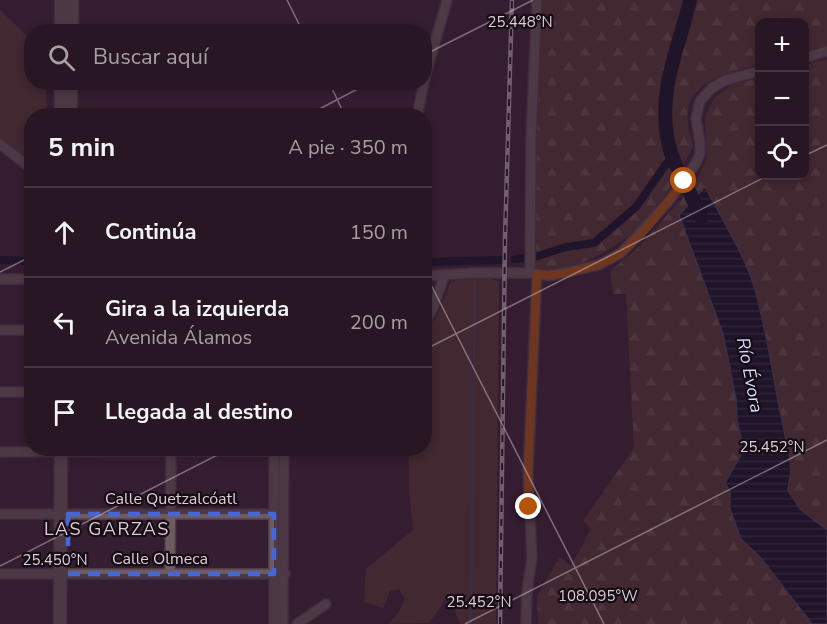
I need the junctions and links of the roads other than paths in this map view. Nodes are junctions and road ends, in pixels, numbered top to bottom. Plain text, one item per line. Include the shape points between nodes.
1 (61, 0) edge
2 (72, 0) edge
3 (447, 0) edge
4 (537, 0) edge
5 (61, 24) edge
6 (72, 24) edge
7 (827, 51) edge
8 (432, 53) edge
9 (809, 56) edge
10 (755, 72) edge
11 (61, 90) edge
12 (71, 90) edge
13 (422, 90) edge
14 (61, 108) edge
15 (71, 108) edge
16 (419, 108) edge
17 (0, 144) edge
18 (24, 163) edge
19 (534, 273) junction
20 (432, 276) edge
21 (444, 276) junction
22 (0, 279) edge
23 (24, 279) edge
24 (432, 310) edge
25 (0, 330) edge
26 (24, 330) edge
27 (0, 392) edge
28 (24, 392) edge
29 (24, 451) edge
30 (0, 452) edge
31 (65, 456) edge
32 (171, 456) edge
33 (279, 456) edge
34 (279, 456) edge
35 (0, 514) edge
36 (65, 514) junction
37 (171, 514) junction
38 (274, 514) junction
39 (0, 574) edge
40 (64, 574) junction
41 (170, 574) junction
42 (274, 574) junction
43 (285, 574) junction
44 (326, 603) dead end
45 (60, 624) edge
46 (68, 624) edge
47 (274, 624) edge
48 (283, 624) edge
49 (297, 624) edge
50 (526, 624) edge

1 - 5 street
2 - 6 street
3 - 8 street
4 - 19 street via 531,138
7 - 9 street
10 - 19 street via 726,80 700,102 696,118 700,154 696,163 669,201 621,253 599,265 570,273
11 - 14 street
12 - 15 street
13 - 16 street
17 - 18 street
19 - 21 street
19 - 50 street via 528,472 532,558
20 - 21 street
21 - 24 street
22 - 23 street
25 - 26 street
27 - 28 street
29 - 30 street
31 - 36 street
32 - 37 street
33 - 38 street
34 - 43 street
35 - 36 street, Calle Quetzalcóatl
36 - 37 street, Calle Quetzalcóatl
36 - 40 street
37 - 38 street, Calle Quetzalcóatl
37 - 41 street
38 - 42 street
39 - 40 street, Calle Olmeca
40 - 41 street, Calle Olmeca
40 - 45 street
40 - 46 street
41 - 42 street, Calle Olmeca
42 - 43 street, Calle Olmeca
42 - 47 street
43 - 48 street
44 - 49 street

